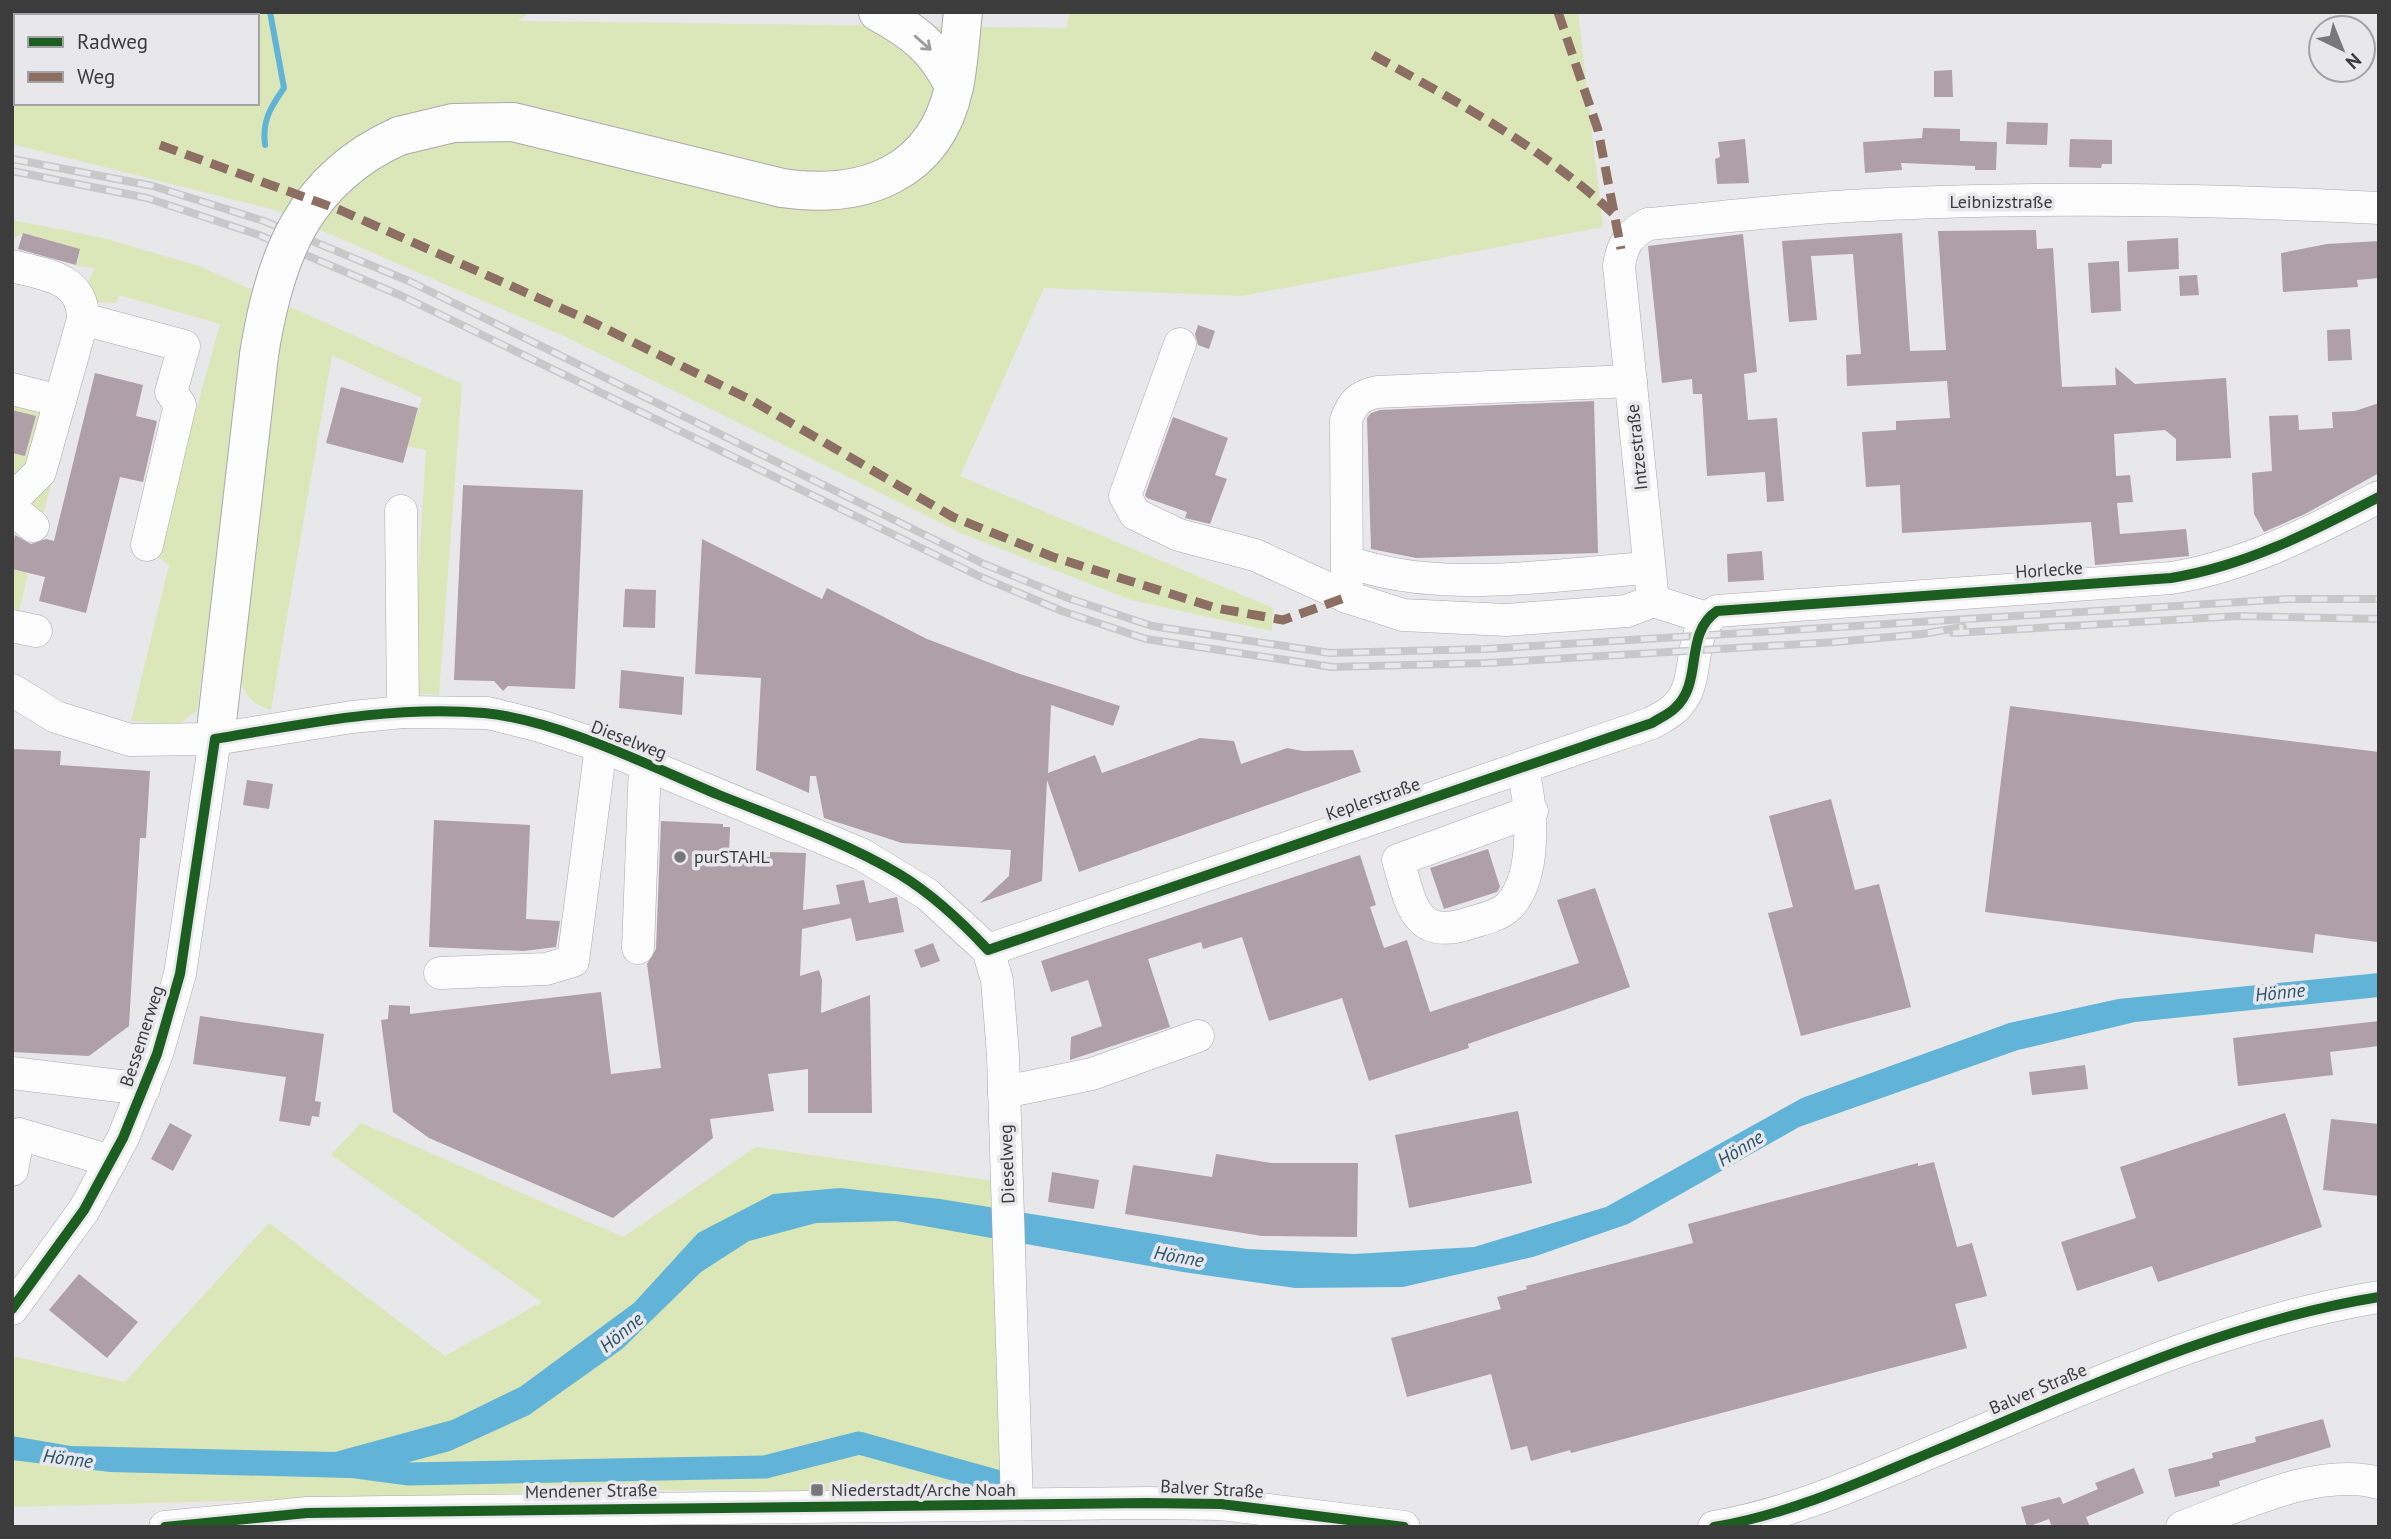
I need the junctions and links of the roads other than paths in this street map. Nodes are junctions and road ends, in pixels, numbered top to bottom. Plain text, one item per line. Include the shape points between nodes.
1 (878, 12) edge
2 (963, 12) edge
3 (954, 86) junction
4 (2379, 208) edge
5 (1629, 238) joint
6 (12, 266) edge
7 (83, 319) junction
8 (1180, 344) dead end
9 (1631, 381) junction
10 (12, 389) edge
11 (60, 401) junction
12 (2379, 497) edge
13 (13, 499) edge
14 (401, 511) dead end
15 (148, 545) dead end
16 (1349, 562) junction
17 (1650, 568) junction
18 (1347, 597) junction
19 (1653, 601) junction
20 (1707, 618) junction
21 (12, 690) edge
22 (403, 712) junction
23 (215, 739) junction
24 (601, 746) junction
25 (645, 764) junction
26 (1522, 766) junction
27 (1532, 811) junction
28 (638, 948) dead end
29 (988, 950) junction
30 (440, 973) dead end
31 (1198, 1036) dead end
32 (12, 1073) edge
33 (144, 1088) junction
34 (1004, 1092) junction
35 (111, 1161) junction
36 (12, 1170) edge
37 (2379, 1297) edge
38 (12, 1309) edge
39 (2379, 1483) edge
40 (1017, 1504) junction
41 (727, 1517) edge
42 (165, 1527) edge
43 (1404, 1527) edge
44 (1714, 1527) edge
45 (2182, 1527) edge

1 -> 3 main road via 924,42 942,61
2 - 3 main road
3 - 23 main road, bridge via 940,127 912,162 878,181 840,191 810,192 733,178 513,122 453,123 399,136 349,163 297,225 274,283 259,355
4 - 5 street, Leibnizstraße via 1940,202 1648,224
5 - 9 street, Intzestraße via 1621,248 1619,266
6 - 7 street via 63,279 73,286 80,297
7 - 11 street
7 - 15 street via 184,346 171,392 180,405
8 - 18 street via 1125,496 1135,513 1179,535 1255,555
9 - 16 street via 1361,395 1346,420
9 - 17 street, Intzestraße
10 - 11 street
11 - 13 street via 40,472
12 - 20 street, Horlecke via 2250,559 2203,573 1717,611
14 - 22 street
16 - 17 street via 1452,581
16 - 18 street
17 - 19 street, Intzestraße
18 - 19 street via 1403,615 1506,620 1627,611
19 - 20 street
20 - 26 street, Keplerstraße via 1677,707 1652,723
21 - 23 street, Dieselweg via 56,717 130,740
22 - 23 street, Dieselweg
22 - 24 street, Dieselweg via 488,713
23 - 33 street, Bessemerweg via 180,974
24 - 25 street, Dieselweg
24 - 30 street via 573,961 546,969
25 - 28 street
25 - 29 street, Dieselweg via 861,854 900,875 936,901
26 - 27 street
26 - 29 street, Keplerstraße
27 - 27 street via 1525,867 1517,895 1508,907 1450,930 1423,922 1413,908 1398,860
29 - 34 street, Dieselweg via 1002,1022
31 - 34 street via 1092,1074
32 - 33 street
33 - 35 street, Bessemerweg
34 - 40 street, Dieselweg
35 - 36 street via 19,1134
35 - 38 street, Bessemerweg via 66,1238
37 - 44 street, Balver Straße via 2277,1318 2218,1337 1845,1488
39 - 45 street via 2348,1478 2307,1483
40 - 41 street, Mendener Straße
40 - 43 street, Balver Straße via 1221,1504
41 - 42 street, Mendener Straße via 307,1513

